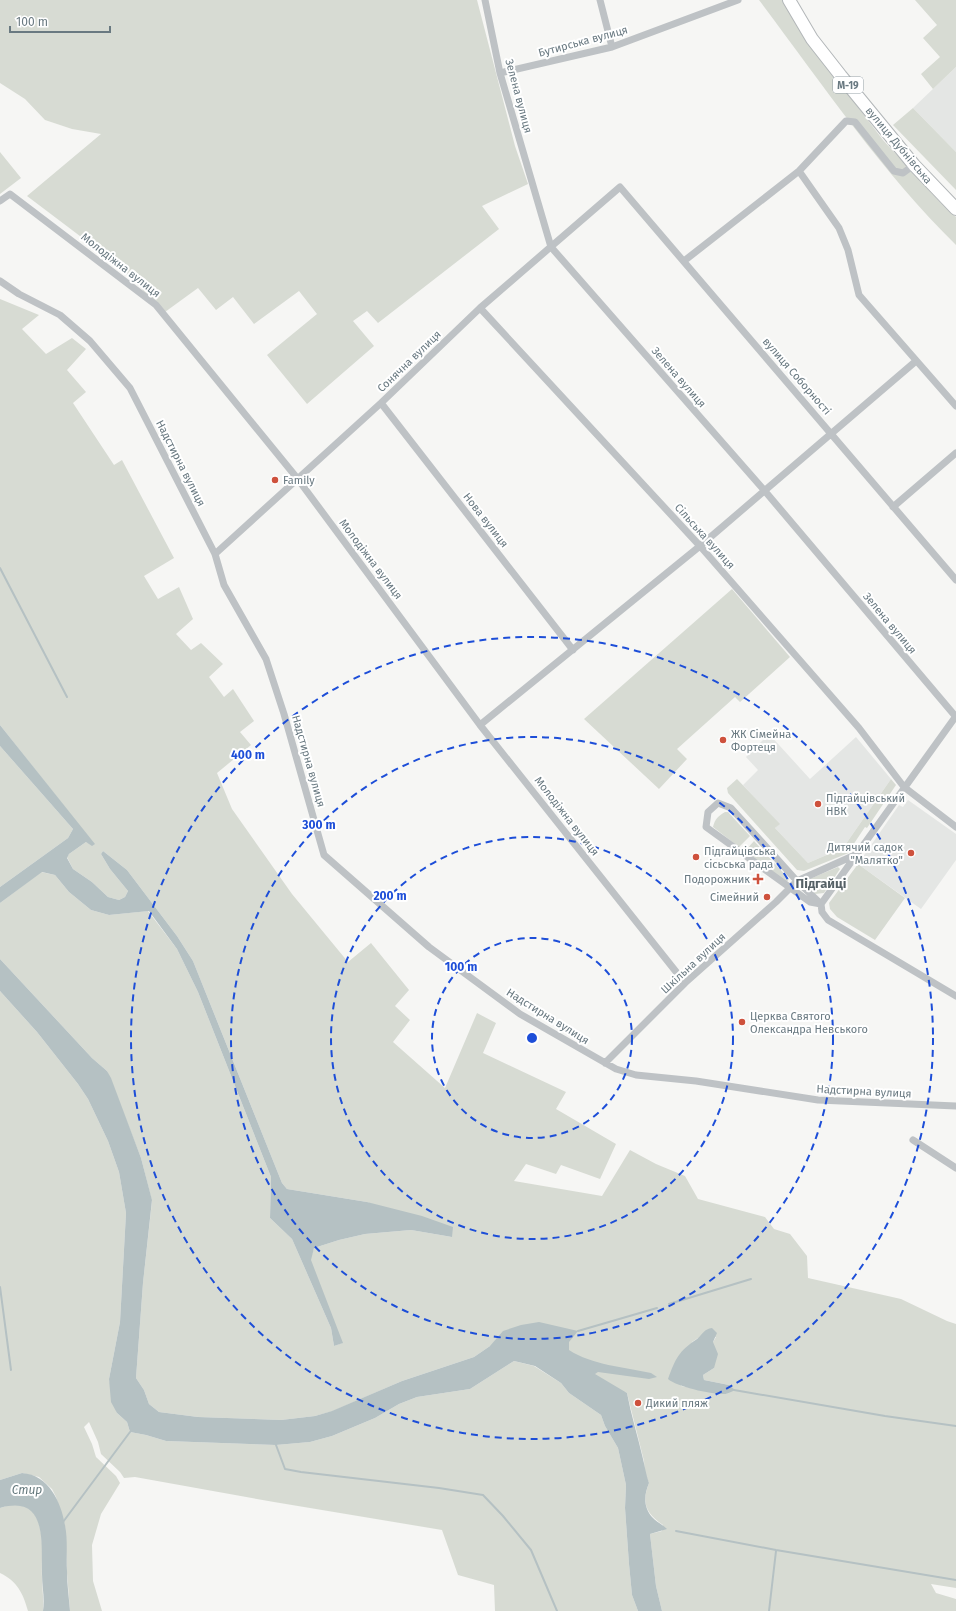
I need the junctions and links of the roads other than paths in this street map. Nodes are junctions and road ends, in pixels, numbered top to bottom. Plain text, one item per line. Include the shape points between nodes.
1 (485, 0) edge
2 (600, 0) edge
3 (738, 0) edge
4 (789, 0) edge
5 (612, 47) junction
6 (500, 73) junction
7 (914, 165) junction
8 (799, 171) junction
9 (620, 187) joint
10 (0, 201) edge
11 (956, 209) edge
12 (551, 247) junction
13 (684, 261) junction
14 (0, 281) edge
15 (480, 308) junction
16 (916, 361) junction
17 (381, 403) junction
18 (956, 406) edge
19 (831, 433) junction
20 (956, 453) edge
21 (297, 478) junction
22 (764, 490) junction
23 (893, 507) junction
24 (700, 546) junction
25 (215, 554) junction
26 (956, 580) edge
27 (573, 650) junction
28 (956, 716) edge
29 (480, 725) junction
30 (904, 787) junction
31 (956, 827) edge
32 (855, 855) junction
33 (797, 881) junction
34 (789, 888) junction
35 (821, 904) junction
36 (685, 983) junction
37 (956, 996) edge
38 (605, 1062) junction
39 (956, 1106) edge
40 (913, 1140) dead end
41 (956, 1168) edge

1 - 6 street, Зелена вулиця
2 - 5 street
3 - 5 street, Бутирська вулиця
4 - 7 highway, вулиця Дубнівська / М-19 via 812,39
5 - 6 street, Бутирська вулиця
6 - 12 street, Зелена вулиця
7 - 8 street via 902,173 894,171 855,122 846,121
7 - 11 highway, вулиця Дубнівська / М-19
8 - 13 street
8 - 16 street via 839,228 848,250 859,295
9 - 12 street, Сонячна вулиця
9 - 13 street, вулиця Соборності
10 - 21 street, Молодіжна вулиця via 10,194 156,306
12 - 15 street, Сонячна вулиця
12 - 22 street, Зелена вулиця
13 - 19 street, вулиця Соборності
14 - 25 street, Надстирна вулиця via 60,315 90,341 130,388
15 - 17 street, Сонячна вулиця
15 - 24 street, Сільська вулиця
16 - 18 street
16 - 19 street
17 - 21 street, Сонячна вулиця
17 - 27 street, Нова вулиця
19 - 22 street
19 - 23 street, вулиця Соборності
20 - 23 street
21 - 25 street, Сонячна вулиця
21 - 29 street, Молодіжна вулиця
22 - 24 street
22 - 28 street, Зелена вулиця
23 - 26 street, вулиця Соборності
24 - 27 street
24 - 30 street, Сільська вулиця via 859,728
25 - 38 street, Надстирна вулиця via 224,585 266,659 324,855 429,947 520,1014
27 - 29 street
28 - 30 street
29 - 36 street, Молодіжна вулиця
30 - 31 street, Сільська вулиця
30 - 32 street
32 - 33 street, Шкільна вулиця
32 - 35 street
33 - 34 street, Шкільна вулиця
33 - 34 street via 731,808 718,803 708,812 706,827
33 - 35 street
34 - 35 street via 810,902
34 - 36 street, Шкільна вулиця
35 - 37 street via 822,912 828,920
36 - 38 street, Шкільна вулиця
38 - 39 street, Надстирна вулиця via 616,1069 636,1075 696,1081 818,1100
40 - 41 street

